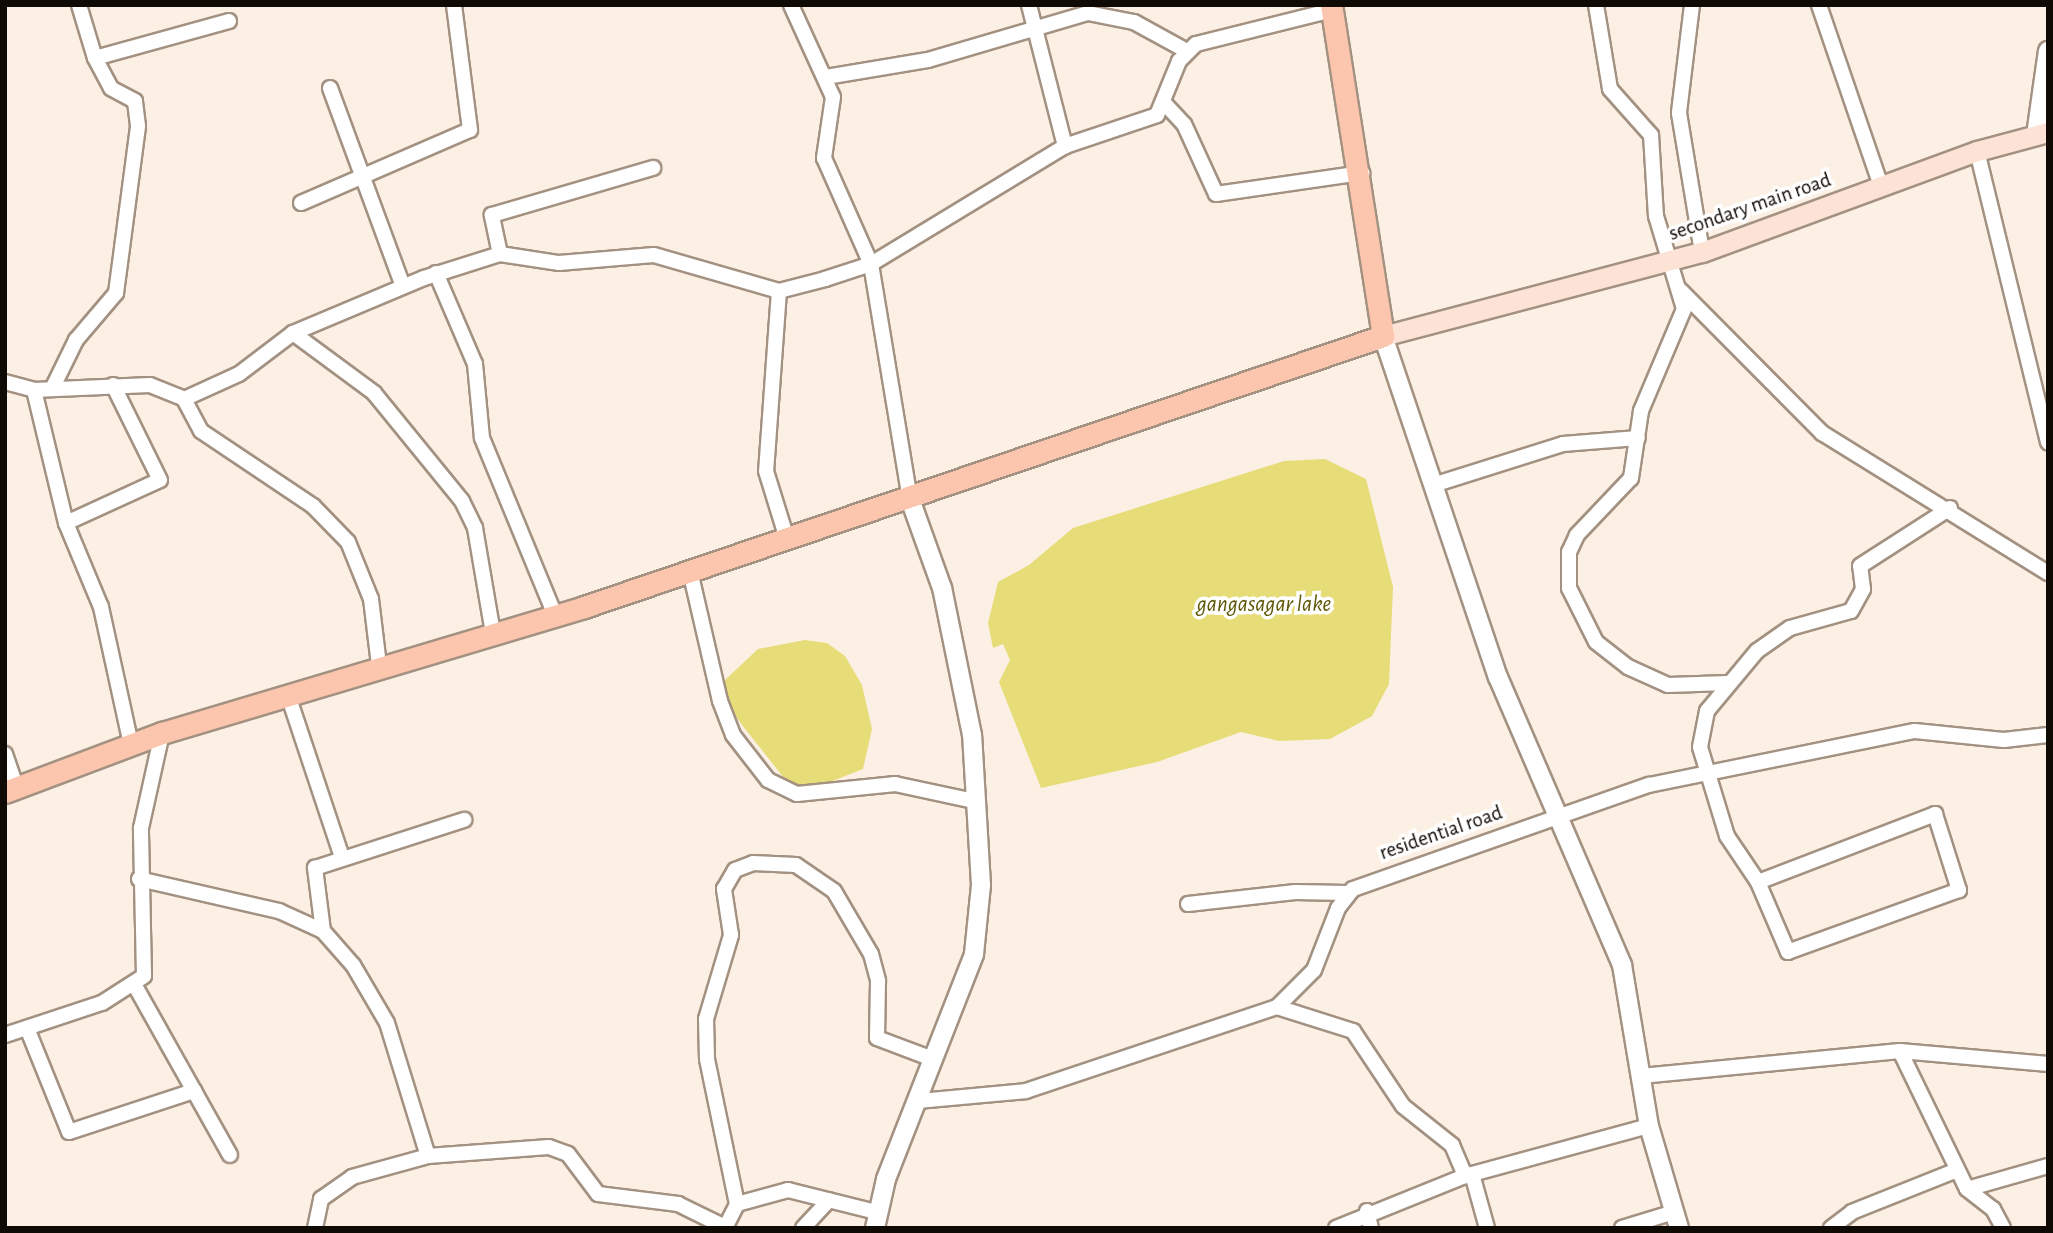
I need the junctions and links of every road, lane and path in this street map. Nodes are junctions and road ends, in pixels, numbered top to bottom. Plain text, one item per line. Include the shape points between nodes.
1 (79, 5) edge
2 (454, 5) edge
3 (791, 5) edge
4 (1029, 5) edge
5 (1596, 5) edge
6 (1692, 5) edge
7 (1819, 5) edge
8 (1332, 7) edge
9 (229, 21) dead end
10 (1034, 26) junction
11 (1186, 51) junction
12 (2048, 51) edge
13 (95, 58) junction
14 (827, 77) junction
15 (330, 88) dead end
16 (1166, 105) junction
17 (2042, 134) edge
18 (1065, 146) junction
19 (1977, 151) junction
20 (653, 168) dead end
21 (1362, 173) junction
22 (363, 179) junction
23 (1881, 186) junction
24 (301, 203) dead end
25 (1702, 252) junction
26 (500, 254) junction
27 (1665, 259) junction
28 (871, 264) junction
29 (436, 273) junction
30 (403, 286) junction
31 (1679, 289) junction
32 (779, 291) junction
33 (293, 333) junction
34 (1383, 337) junction
35 (5, 382) edge
36 (113, 385) junction
37 (52, 389) junction
38 (34, 390) junction
39 (184, 399) junction
40 (1638, 439) junction
41 (2048, 442) edge
42 (1433, 485) junction
43 (910, 499) junction
44 (1950, 508) junction
45 (66, 523) junction
46 (788, 539) junction
47 (690, 572) junction
48 (2048, 573) edge
49 (554, 613) junction
50 (493, 633) junction
51 (379, 665) junction
52 (1728, 683) junction
53 (288, 695) junction
54 (162, 733) junction
55 (2048, 736) edge
56 (131, 745) junction
57 (5, 754) edge
58 (1713, 777) junction
59 (11, 790) edge
60 (978, 802) junction
61 (1559, 815) junction
62 (464, 820) dead end
63 (342, 857) junction
64 (139, 879) junction
65 (1758, 882) junction
66 (1347, 893) junction
67 (1188, 904) dead end
68 (323, 931) junction
69 (134, 984) junction
70 (1277, 1007) junction
71 (27, 1028) junction
72 (5, 1035) edge
73 (1899, 1051) junction
74 (930, 1058) junction
75 (2048, 1064) edge
76 (1641, 1076) junction
77 (194, 1091) junction
78 (919, 1101) junction
79 (1649, 1126) junction
80 (230, 1155) dead end
81 (428, 1156) junction
82 (2048, 1166) edge
83 (1957, 1170) junction
84 (1468, 1175) junction
85 (1967, 1189) junction
86 (829, 1200) junction
87 (737, 1204) junction
88 (1367, 1211) junction
89 (877, 1220) edge
90 (1677, 1220) edge
91 (725, 1227) edge
92 (315, 1228) edge
93 (803, 1228) edge
94 (1336, 1228) edge
95 (1371, 1228) edge
96 (1487, 1228) edge
97 (1622, 1228) edge
98 (1831, 1228) edge
99 (2003, 1228) edge

1 - 13 street
2 - 22 street via 470,130
3 - 14 street via 804,43
4 - 10 street
5 - 27 street via 1610,89 1651,135
6 - 25 street via 1679,113
7 - 23 street
8 - 11 street via 1230,32
8 - 21 main road
9 - 13 street
10 - 11 street via 1104,13
10 - 14 street via 928,60
10 - 18 street
11 - 16 street
12 - 17 street
13 - 37 street via 111,88 135,101 138,125 116,293 76,340
14 - 28 street via 834,106 825,164
15 - 22 street
16 - 18 street via 1148,119
16 - 21 street via 1184,124 1216,194
17 - 19 main road, secondary main road
18 - 28 street
19 - 23 main road, secondary main road
19 - 41 street
20 - 26 street via 492,215
21 - 34 main road
22 - 24 street
22 - 30 street
23 - 25 main road, secondary main road
25 - 27 main road, secondary main road
26 - 29 street
26 - 32 street via 559,263 654,255
27 - 31 street
27 - 34 main road, secondary main road
28 - 32 street
28 - 43 street
29 - 30 street
29 - 49 street via 475,364 482,438
30 - 33 street
31 - 40 street via 1683,317 1653,380
31 - 44 street via 1822,433
32 - 46 street via 766,471
33 - 39 street via 239,374
33 - 50 street via 374,393 462,501 475,528
34 - 42 street
34 - 43 main road
35 - 38 street
36 - 37 street
36 - 39 street via 150,385
36 - 45 street via 160,480
37 - 38 street
38 - 45 street
39 - 51 street via 201,431 313,506 348,542 370,598
40 - 42 street via 1563,444
40 - 52 street via 1624,492 1573,544 1569,588 1596,642 1619,662 1668,685
42 - 61 street via 1497,677
43 - 46 main road
43 - 60 street via 942,588 972,735
44 - 48 street
44 - 52 street via 1860,566 1863,589 1851,611 1772,638
45 - 56 street via 101,607
46 - 47 main road
47 - 49 main road
47 - 60 street via 720,701 733,735 768,780 797,794 880,783
49 - 50 main road
50 - 51 main road
51 - 53 main road
52 - 58 street via 1703,725 1700,747
53 - 54 main road
53 - 63 street
54 - 56 main road
54 - 64 street via 145,800
55 - 58 street, residential road via 2004,740 1915,731
56 - 59 main road
57 - 59 street
58 - 61 street, residential road via 1649,785
58 - 65 street via 1727,836
60 - 74 street via 981,886 974,954
61 - 66 street, residential road
61 - 76 street via 1622,965
62 - 63 street
63 - 68 street via 312,873
64 - 68 street via 279,911
64 - 69 street via 148,960
65 - 65 street via 1788,952 1959,890 1935,814
66 - 67 street via 1295,891
66 - 70 street via 1314,970
68 - 81 street via 353,965 387,1023
69 - 71 street via 102,1003
69 - 77 street
70 - 78 street via 1026,1091
70 - 84 street via 1353,1031 1403,1106 1452,1145
71 - 72 street
71 - 77 street via 69,1132
73 - 75 street
73 - 76 street
73 - 83 street
74 - 78 street
74 - 87 street via 877,1038 878,981 871,954 826,884 796,865 753,863 735,870 724,889 731,936 705,1038
76 - 79 street
77 - 80 street
78 - 89 street
79 - 84 street
79 - 90 street
81 - 91 street via 549,1147 568,1154 598,1194 678,1204
81 - 92 street via 333,1188 315,1210
82 - 85 street
83 - 85 street
83 - 98 street via 1852,1212
84 - 88 street
84 - 96 street
85 - 99 street via 1993,1209
86 - 87 street via 788,1190
86 - 89 street
86 - 93 street
87 - 91 street
88 - 94 street
88 - 95 street
90 - 97 street

